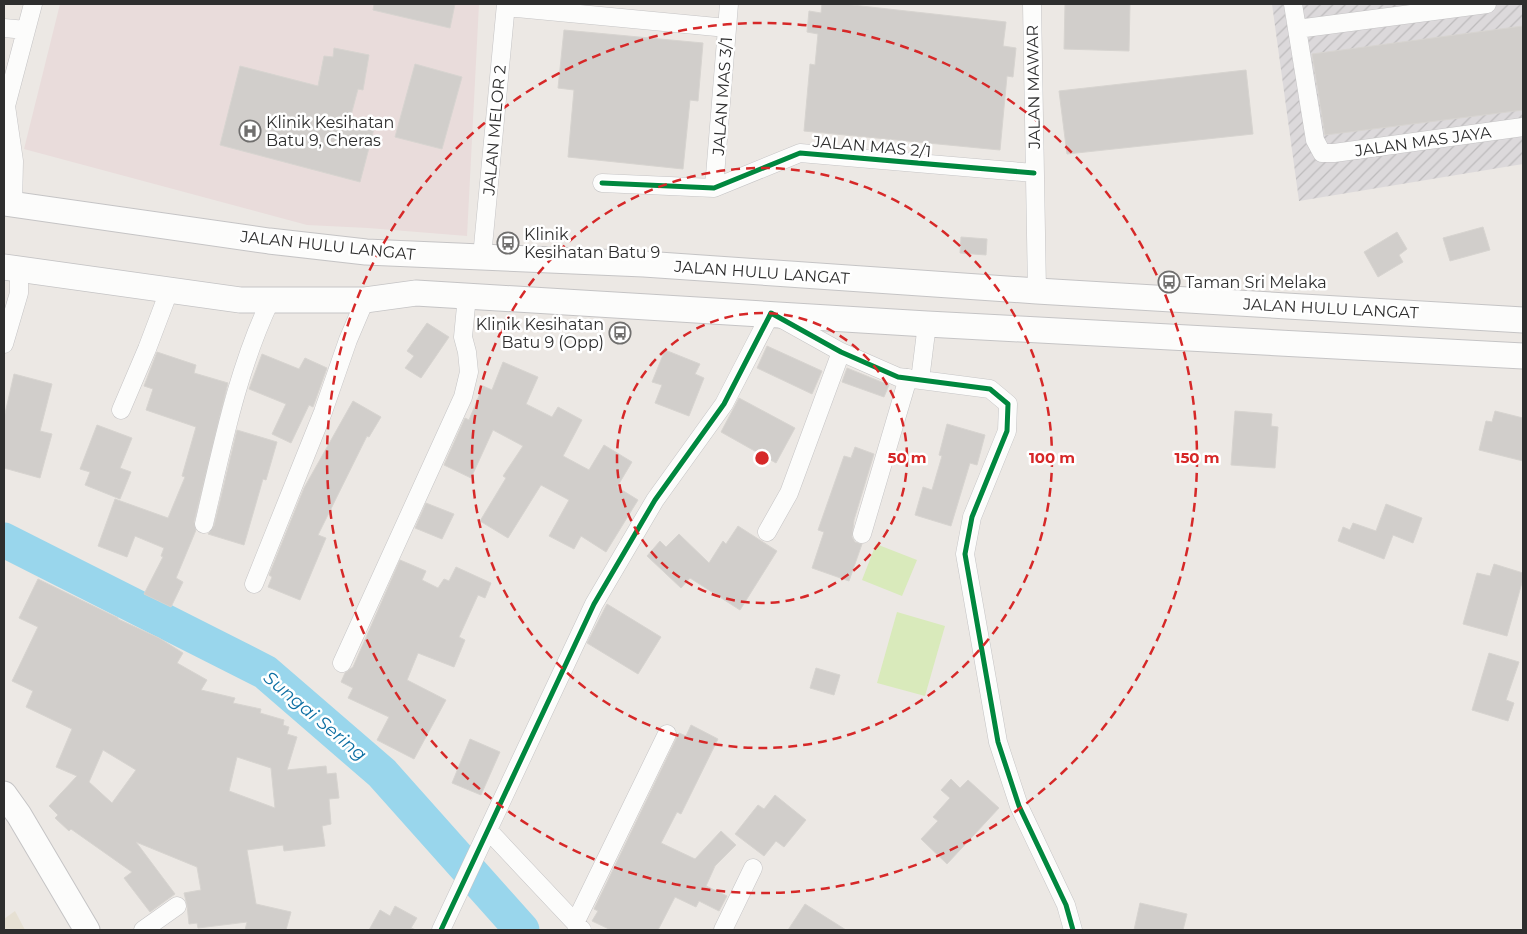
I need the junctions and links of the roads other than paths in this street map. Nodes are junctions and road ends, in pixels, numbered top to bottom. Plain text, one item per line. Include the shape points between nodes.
1 (32, 4) edge
2 (729, 4) edge
3 (1032, 4) edge
4 (1293, 4) edge
5 (1487, 4) edge
6 (506, 5) edge
7 (4, 28) edge
8 (727, 28) junction
9 (1297, 29) junction
10 (26, 30) junction
11 (1523, 127) edge
12 (1034, 173) junction
13 (602, 183) dead end
14 (714, 188) junction
15 (8, 204) edge
16 (482, 257) junction
17 (11, 268) edge
18 (169, 291) junction
19 (1037, 291) junction
20 (467, 296) junction
21 (271, 299) junction
22 (364, 300) junction
23 (771, 313) junction
24 (1523, 320) edge
25 (927, 324) junction
26 (4, 344) edge
27 (841, 352) junction
28 (1523, 356) edge
29 (914, 379) junction
30 (121, 410) dead end
31 (204, 524) dead end
32 (767, 532) dead end
33 (862, 534) dead end
34 (254, 584) dead end
35 (342, 662) dead end
36 (667, 734) dead end
37 (4, 794) edge
38 (486, 835) junction
39 (753, 868) dead end
40 (178, 906) dead end
41 (578, 926) edge
42 (87, 930) edge
43 (143, 930) edge
44 (441, 930) edge
45 (723, 930) edge
46 (1072, 930) edge

1 - 10 street
2 - 8 street, JALAN MAS 3/1
3 - 12 street, JALAN MAWAR
4 - 9 street
5 - 9 street
6 - 8 street
6 - 16 street, JALAN MELOR 2
7 - 10 street
8 - 14 street, JALAN MAS 3/1
9 - 11 street, JALAN MAS JAYA via 1315,140 1322,153
10 - 15 street via 6,106 14,161
12 - 14 street, JALAN MAS 2/1 via 800,153
12 - 19 street, JALAN MAWAR
13 - 14 street
15 - 16 main road, JALAN HULU LANGAT via 337,249
16 - 19 main road, JALAN HULU LANGAT via 644,264
17 - 18 main road
17 - 26 street via 19,293
18 - 21 main road via 240,300
18 - 30 street
19 - 24 main road, JALAN HULU LANGAT
20 - 22 main road via 416,293
20 - 23 main road
20 - 35 street via 463,337 469,372 463,397
21 - 22 main road
21 - 31 street via 233,403
22 - 34 street
23 - 25 main road
23 - 27 street
23 - 38 street via 724,404 655,500 594,604
25 - 28 main road
25 - 29 street
27 - 29 street via 898,377
27 - 32 street via 789,493
29 - 33 street
29 - 46 street via 990,389 1008,404 1007,432 972,517 965,554 998,742 1019,806 1066,905
36 - 41 street
37 - 42 main road
38 - 41 street
38 - 44 street
39 - 45 street
40 - 43 street

